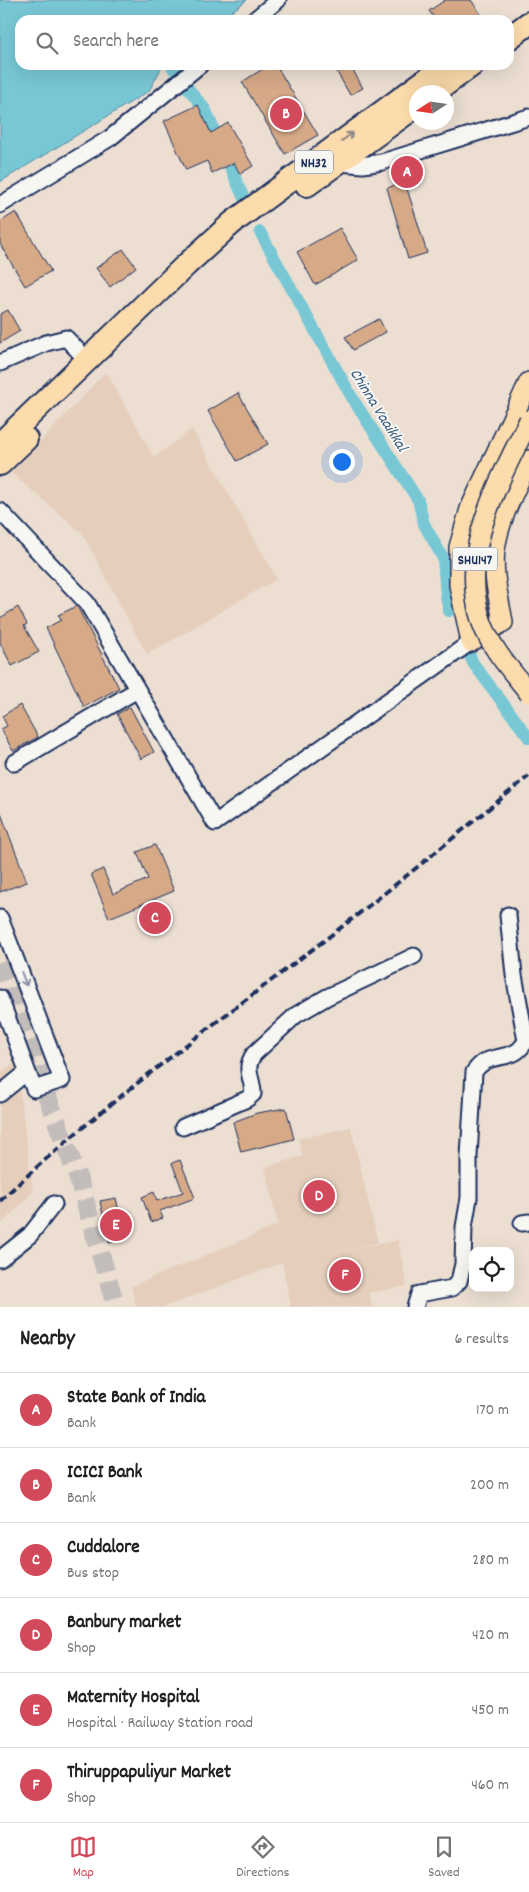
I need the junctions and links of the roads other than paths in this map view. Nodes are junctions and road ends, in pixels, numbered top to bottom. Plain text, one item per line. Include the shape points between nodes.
1 (278, 0) edge
2 (529, 8) edge
3 (260, 15) edge
4 (514, 18) edge
5 (529, 23) edge
6 (514, 34) edge
7 (194, 70) edge
8 (439, 70) edge
9 (465, 70) edge
10 (445, 85) edge
11 (409, 111) edge
12 (529, 117) edge
13 (339, 163) junction
14 (0, 205) edge
15 (87, 360) junction
16 (0, 362) edge
17 (529, 382) edge
18 (529, 420) edge
19 (0, 444) edge
20 (529, 460) edge
21 (0, 464) edge
22 (0, 511) edge
23 (471, 642) junction
24 (137, 690) junction
25 (529, 693) edge
26 (14, 763) dead end
27 (508, 915) dead end
28 (0, 918) edge
29 (414, 956) dead end
30 (0, 998) edge
31 (528, 1040) edge
32 (27, 1072) junction
33 (0, 1094) edge
34 (183, 1127) dead end
35 (54, 1204) dead end
36 (0, 1260) edge
37 (415, 1307) edge

1 - 3 street
2 - 4 highway
5 - 6 highway
7 - 14 street via 110,138
15 -> 8 highway, NH32 via 232,223
9 - 10 highway
11 - 13 highway, NH32
12 - 13 street via 382,162 363,165
13 - 21 highway, NH32 via 234,236 193,272
15 - 16 street via 66,338
15 - 19 highway, NH32
17 - 23 main road via 470,509 459,548 459,585
18 - 25 main road, SHU147, bridge via 492,498 483,525 475,556 475,588 482,623 497,652
20 - 23 main road via 503,520 495,550 495,580 503,622
22 - 24 street via 87,604
23 - 24 street via 215,823
24 - 26 street
27 - 31 street via 514,975
28 -> 32 street via 62,1080 34,1089
29 - 34 street via 327,997 296,1016 248,1062 253,1094
30 - 32 street
31 - 37 street via 513,1053 480,1063 474,1072 469,1198 459,1281 452,1288 419,1294
32 - 33 street
35 - 36 street via 30,1235

